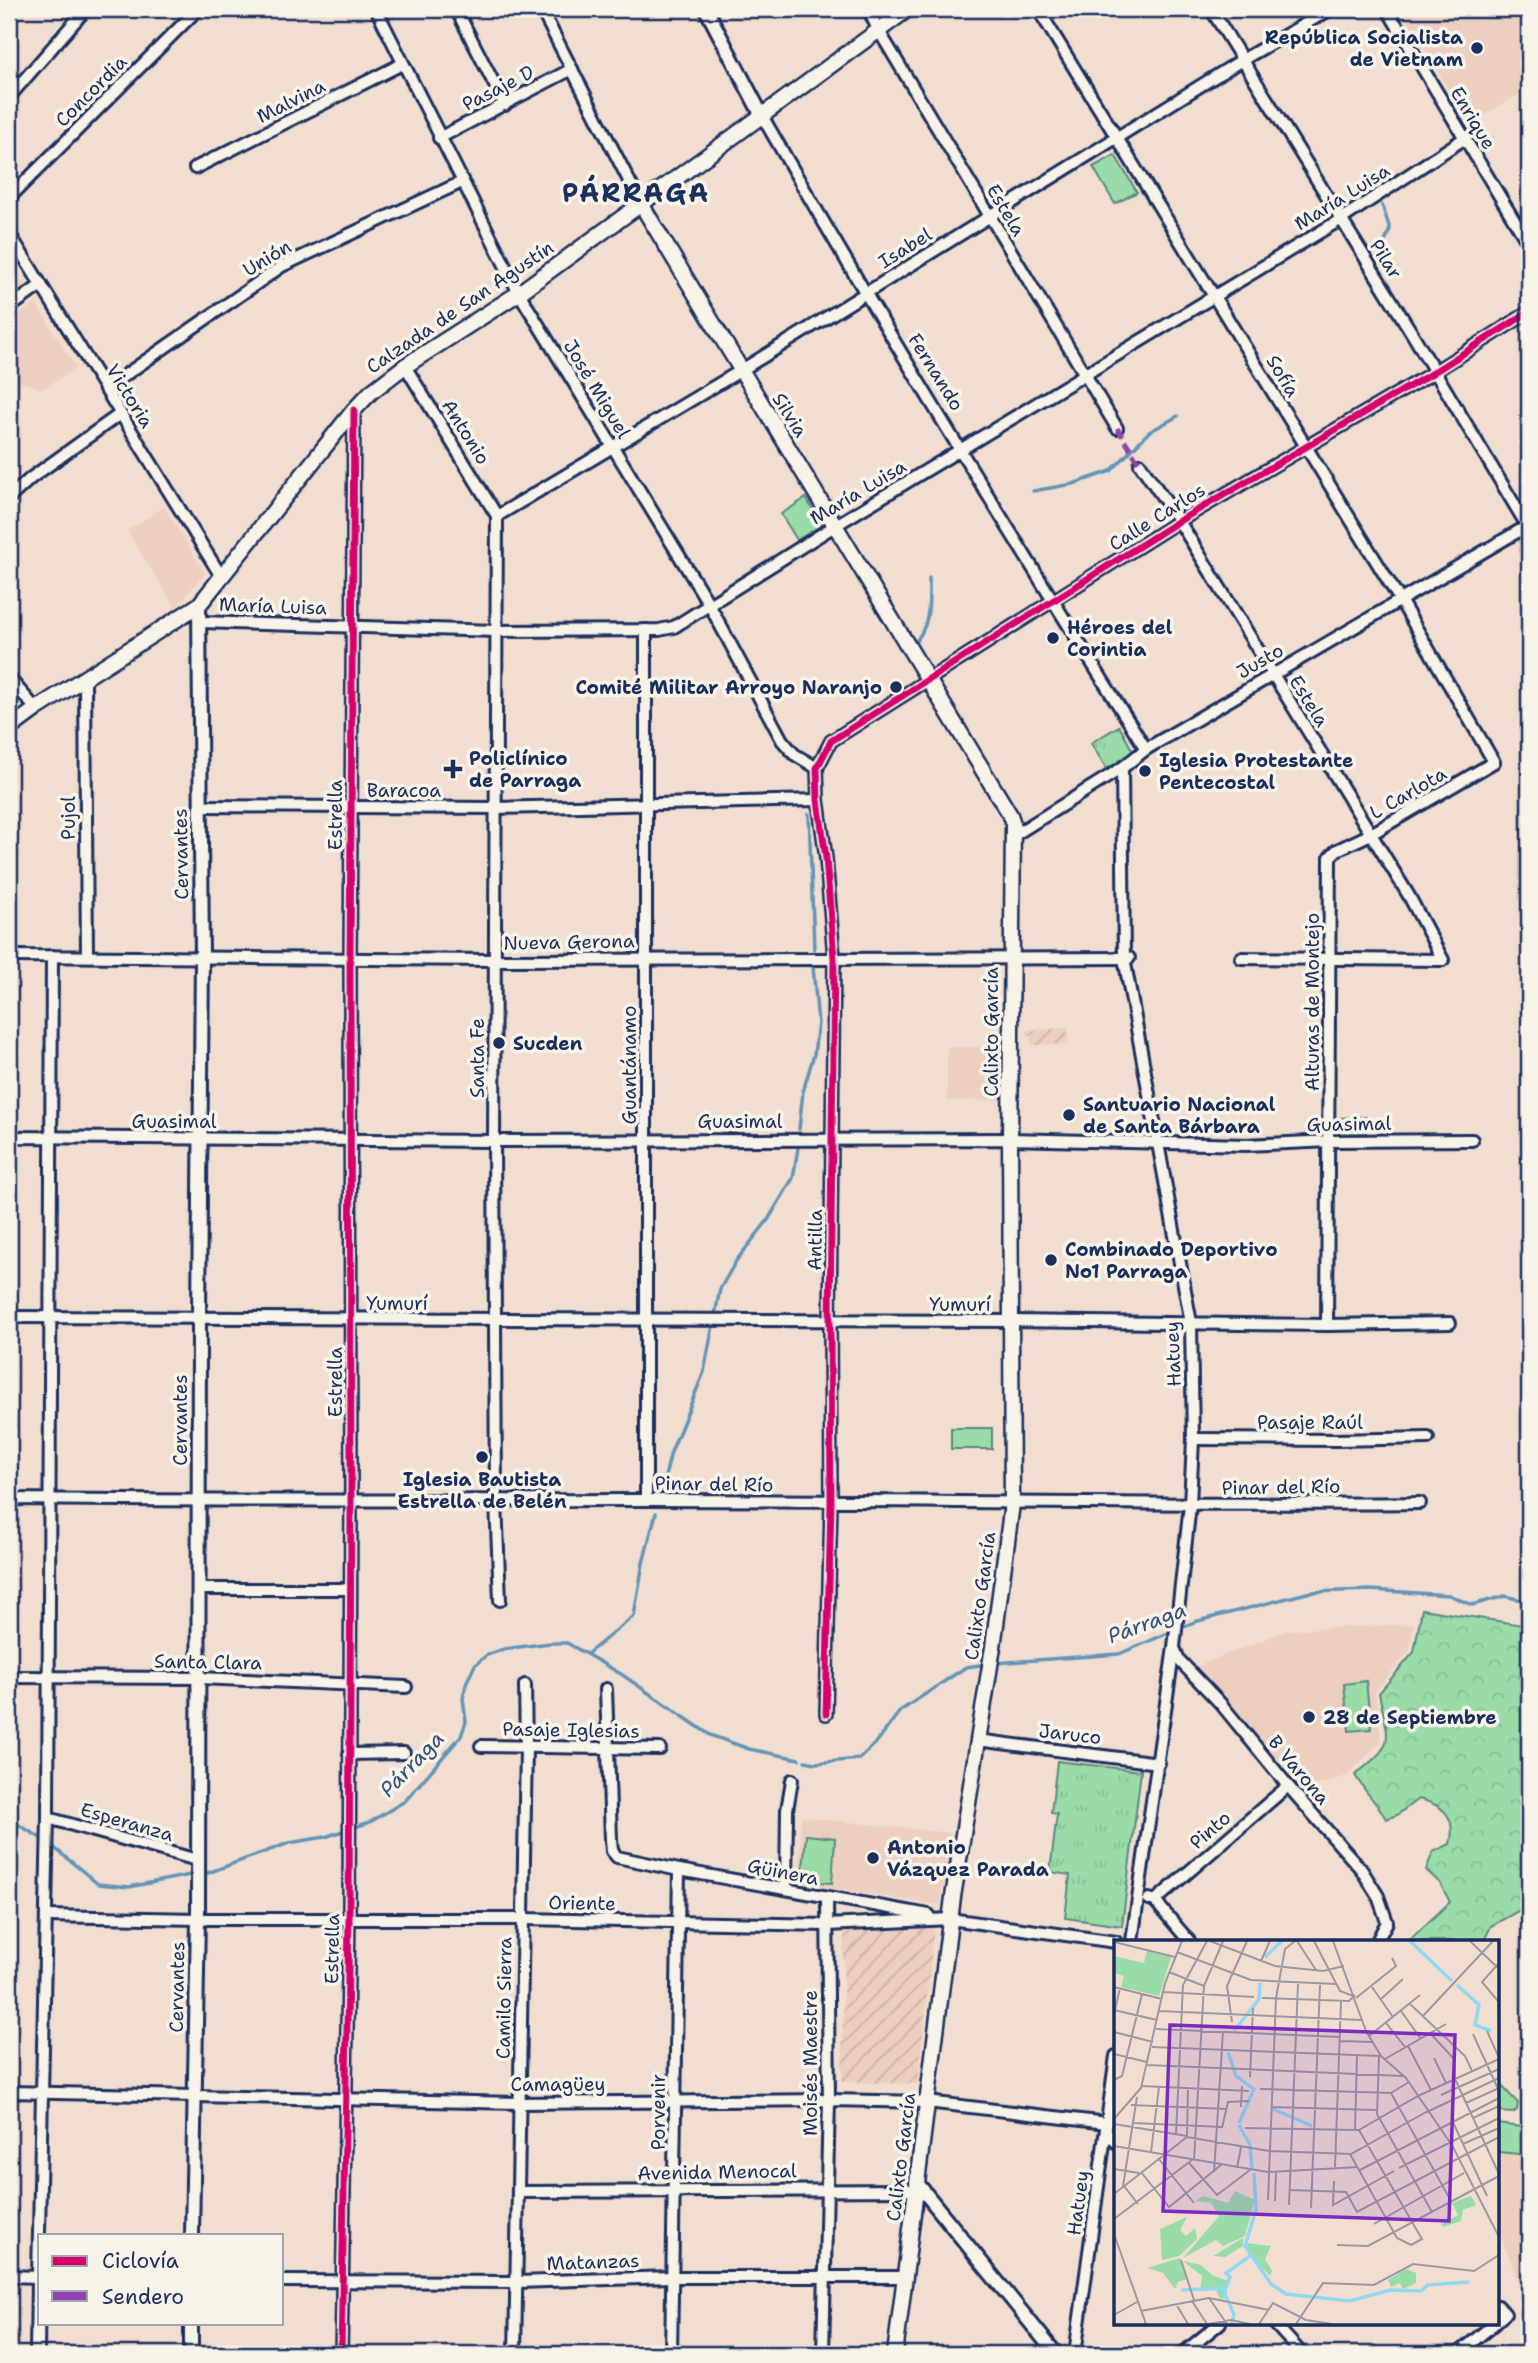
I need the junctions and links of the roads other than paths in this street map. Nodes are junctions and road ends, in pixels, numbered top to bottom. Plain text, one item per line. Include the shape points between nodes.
1 (86, 9) edge
2 (198, 9) edge
3 (376, 9) edge
4 (456, 9) edge
5 (541, 9) edge
6 (706, 9) edge
7 (868, 9) edge
8 (908, 9) edge
9 (1038, 9) edge
10 (1211, 9) edge
11 (1331, 9) edge
12 (1387, 9) edge
13 (879, 31) junction
14 (1242, 60) junction
15 (402, 64) junction
16 (572, 69) junction
17 (9, 97) edge
18 (505, 105) junction
19 (761, 114) junction
20 (439, 138) junction
21 (1465, 138) junction
22 (1118, 139) junction
23 (195, 168) dead end
24 (462, 182) junction
25 (9, 198) edge
26 (641, 204) junction
27 (989, 215) junction
28 (1340, 220) junction
29 (9, 233) edge
30 (1529, 245) edge
31 (41, 285) junction
32 (519, 293) junction
33 (864, 294) junction
34 (1214, 297) junction
35 (9, 308) edge
36 (1529, 312) edge
37 (405, 366) junction
38 (740, 371) junction
39 (1434, 371) junction
40 (1085, 375) junction
41 (105, 389) junction
42 (354, 410) junction
43 (120, 414) junction
44 (1117, 428) dead end
45 (1305, 447) junction
46 (612, 448) junction
47 (961, 450) junction
48 (1140, 464) dead end
49 (9, 498) edge
50 (497, 516) junction
51 (1179, 521) junction
52 (836, 525) junction
53 (1529, 527) edge
54 (221, 576) junction
55 (1400, 600) junction
56 (1053, 601) junction
57 (199, 605) junction
58 (710, 606) junction
59 (200, 621) junction
60 (351, 626) junction
61 (646, 630) junction
62 (497, 631) junction
63 (1272, 674) junction
64 (9, 678) edge
65 (85, 680) junction
66 (928, 682) junction
67 (36, 709) junction
68 (9, 729) edge
69 (1146, 749) junction
70 (1494, 762) joint
71 (817, 768) junction
72 (1122, 768) junction
73 (818, 800) junction
74 (200, 806) junction
75 (646, 806) junction
76 (351, 807) junction
77 (495, 808) junction
78 (1371, 834) junction
79 (1013, 836) junction
80 (1337, 850) joint
81 (9, 956) edge
82 (52, 956) junction
83 (87, 956) junction
84 (202, 957) junction
85 (350, 958) junction
86 (834, 958) junction
87 (1127, 958) junction
88 (1241, 958) dead end
89 (1329, 958) junction
90 (646, 959) junction
91 (1010, 959) junction
92 (495, 960) junction
93 (9, 1138) edge
94 (51, 1138) junction
95 (200, 1139) junction
96 (350, 1139) junction
97 (832, 1139) junction
98 (1010, 1139) junction
99 (646, 1140) junction
100 (1472, 1140) dead end
101 (494, 1141) junction
102 (1159, 1142) junction
103 (1330, 1142) junction
104 (199, 1316) junction
105 (9, 1317) edge
106 (50, 1317) junction
107 (351, 1318) junction
108 (496, 1319) junction
109 (645, 1319) junction
110 (1011, 1321) junction
111 (830, 1322) junction
112 (1191, 1323) junction
113 (1450, 1323) dead end
114 (1327, 1325) junction
115 (1192, 1438) junction
116 (1428, 1438) dead end
117 (9, 1499) edge
118 (50, 1500) junction
119 (351, 1500) junction
120 (646, 1500) junction
121 (199, 1501) junction
122 (496, 1502) junction
123 (831, 1502) junction
124 (1420, 1503) dead end
125 (1012, 1504) junction
126 (1190, 1505) junction
127 (199, 1590) junction
128 (349, 1590) junction
129 (500, 1600) dead end
130 (1174, 1647) junction
131 (9, 1677) edge
132 (50, 1677) junction
133 (198, 1678) junction
134 (349, 1684) junction
135 (525, 1685) dead end
136 (406, 1688) dead end
137 (606, 1689) dead end
138 (826, 1714) dead end
139 (977, 1740) junction
140 (481, 1746) dead end
141 (526, 1748) junction
142 (609, 1748) junction
143 (660, 1749) dead end
144 (404, 1753) dead end
145 (349, 1754) junction
146 (1159, 1763) junction
147 (792, 1780) dead end
148 (1288, 1786) junction
149 (48, 1818) junction
150 (197, 1864) junction
151 (679, 1870) junction
152 (786, 1889) junction
153 (1140, 1896) junction
154 (827, 1898) junction
155 (1155, 1900) junction
156 (46, 1916) junction
157 (349, 1919) junction
158 (523, 1919) junction
159 (950, 1919) junction
160 (198, 1920) junction
161 (677, 1922) junction
162 (827, 1925) junction
163 (1132, 1940) edge
164 (1188, 1940) edge
165 (1378, 1940) edge
166 (1114, 1941) edge
167 (1114, 2070) edge
168 (9, 2092) edge
169 (43, 2092) junction
170 (193, 2096) junction
171 (345, 2097) junction
172 (829, 2100) junction
173 (675, 2101) junction
174 (519, 2102) junction
175 (927, 2102) junction
176 (1106, 2127) junction
177 (1114, 2139) edge
178 (917, 2186) junction
179 (826, 2190) junction
180 (518, 2192) junction
181 (674, 2192) junction
182 (40, 2234) edge
183 (192, 2234) edge
184 (9, 2276) edge
185 (38, 2277) edge
186 (671, 2277) junction
187 (905, 2277) junction
188 (825, 2278) junction
189 (284, 2281) edge
190 (342, 2282) junction
191 (517, 2282) junction
192 (38, 2316) edge
193 (191, 2324) edge
194 (1219, 2324) edge
195 (1275, 2324) edge
196 (1490, 2324) edge
197 (37, 2354) edge
198 (191, 2354) edge
199 (341, 2354) edge
200 (515, 2354) edge
201 (671, 2354) edge
202 (823, 2354) edge
203 (895, 2354) edge
204 (1056, 2354) edge
205 (1075, 2354) edge
206 (1182, 2354) edge
207 (1302, 2354) edge
208 (1458, 2354) edge

1 - 17 street
2 - 25 street, Concordia
3 - 15 street, José Miguel
4 - 18 street
5 - 16 street, Silvia
6 - 19 street, Fernando
7 - 13 street, Estela
8 - 13 main road, Calzada de San Agustín
9 - 22 street, Sofía
10 - 14 street, Pilar
11 - 14 street, Isabel
12 - 21 street, Enrique
13 - 19 main road, Calzada de San Agustín
13 - 27 street, Estela
14 - 22 street, Isabel
14 - 28 street, Pilar
15 - 20 street, José Miguel
15 - 23 street, Malvina
16 - 18 street, Pasaje D
16 - 26 street, Silvia
18 - 20 street, Pasaje D
19 - 26 main road, Calzada de San Agustín
19 - 33 street, Fernando
20 - 24 street, José Miguel
21 - 28 street, María Luisa
21 - 30 street, Enrique
22 - 27 street, Isabel
22 - 34 street, Sofía
24 - 32 street, José Miguel
24 - 41 street, Unión via 282,266
26 - 32 main road, Calzada de San Agustín
26 - 38 main road, Silvia
27 - 33 street, Isabel
27 - 40 street, Estela
28 - 34 street, María Luisa
28 - 39 street, Pilar
29 - 31 street, Victoria
31 - 35 street
31 - 41 street, Victoria
32 - 37 main road, Calzada de San Agustín
32 - 46 street, José Miguel
33 - 38 street, Isabel
33 - 47 street, Fernando
34 - 40 street, María Luisa
34 - 45 street, Sofía
36 - 39 street, Calle Carlos
37 - 42 main road, Calzada de San Agustín
37 - 50 street, Antonio
38 - 46 street, Isabel
38 - 52 main road, Silvia
39 - 45 street, Calle Carlos
39 - 53 street, Pilar
40 - 44 street, Estela
40 - 47 street, María Luisa
41 - 43 street, Victoria
42 - 54 main road, Calzada de San Agustín
42 - 60 street, Estrella
43 - 49 street
43 - 54 street, Victoria
45 - 51 street, Calle Carlos
45 - 55 street, Sofía
46 - 50 street, Isabel
46 - 58 street, José Miguel
47 - 52 street, María Luisa
47 - 56 street, Fernando
48 - 51 street, Estela
50 - 62 street, Santa Fe
51 - 56 street, Calle Carlos
51 - 63 street, Estela
52 - 58 street, María Luisa
52 - 66 main road, Silvia
53 - 55 street, Justo
54 - 57 main road, Calzada de San Agustín
55 - 63 street, Justo
55 - 70 street, Sofía
56 - 66 street, Calle Carlos
56 - 69 street, Fernando
57 - 59 street, Cervantes
57 - 65 main road, Calzada de San Agustín
58 - 61 street, María Luisa via 666,630
58 - 71 street, José Miguel via 782,740
59 - 60 street, María Luisa
59 - 74 street, Cervantes
60 - 62 street, María Luisa
60 - 76 street, Estrella
61 - 62 street, María Luisa
61 - 75 street, Guantánamo
62 - 77 street, Santa Fe
63 - 69 street, Justo
63 - 78 street, Estela
64 - 67 street
65 - 67 main road, Calzada de San Agustín
65 - 83 street, Pujol
66 - 71 street, Calle Carlos via 831,741
66 - 79 main road, Silvia via 1010,815
67 - 68 main road, Calzada de San Agustín
69 - 72 street, Justo
70 - 78 street, L Carlota
71 - 73 street, Antilla
72 - 79 street, Justo
72 - 87 street, Hatuey
73 - 75 street, Baracoa
73 - 86 street, Antilla
74 - 76 street, Baracoa
74 - 84 street, Cervantes
75 - 77 street, Baracoa
75 - 90 street, Guantánamo
76 - 77 street, Baracoa
76 - 85 street, Estrella
77 - 92 street, Santa Fe
78 - 80 street, L Carlota
78 - 89 street, Estela via 1443,960
79 - 91 main road, Calixto García
80 - 89 street, Alturas de Montejo via 1330,857
81 - 82 street, Nueva Gerona
82 - 83 street, Nueva Gerona
82 - 94 street
83 - 84 street, Nueva Gerona
84 - 85 street, Nueva Gerona
84 - 95 street, Cervantes
85 - 92 street, Nueva Gerona
85 - 96 street, Estrella
86 - 90 street, Nueva Gerona
86 - 91 street, Nueva Gerona
86 - 97 street, Antilla
87 - 91 street, Nueva Gerona
87 - 102 street, Hatuey
88 - 89 street
89 - 103 street, Alturas de Montejo
90 - 92 street, Nueva Gerona
90 - 99 street, Guantánamo
91 - 98 main road, Calixto García
92 - 101 street, Santa Fe
93 - 94 street, Guasimal
94 - 95 street, Guasimal
94 - 106 street
95 - 96 street, Guasimal
95 - 104 street, Cervantes
96 - 101 street, Guasimal
96 - 107 street, Estrella
97 - 98 street, Guasimal
97 - 99 street, Guasimal
97 - 111 street, Antilla
98 - 102 street, Guasimal
98 - 110 main road, Calixto García
99 - 101 street, Guasimal
99 - 109 street, Guantánamo
100 - 103 street, Guasimal
101 - 108 street, Santa Fe
102 - 103 street, Guasimal
102 - 112 street, Hatuey
103 - 114 street, Alturas de Montejo
104 - 106 street, Yumurí
104 - 107 street, Yumurí
104 - 121 street, Cervantes
105 - 106 street, Yumurí
106 - 118 street
107 - 108 street, Yumurí
107 - 119 street, Estrella
108 - 109 street, Yumurí
108 - 122 street, Santa Fe
109 - 111 street, Yumurí
109 - 120 street, Guantánamo
110 - 111 street, Yumurí
110 - 112 street, Yumurí
110 - 125 main road, Calixto García
111 - 123 street, Antilla
112 - 114 street, Yumurí
112 - 115 street, Hatuey
113 - 114 street, Yumurí
115 - 116 street, Pasaje Raúl
115 - 126 street, Hatuey
117 - 118 street, Pinar del Río
118 - 121 street, Pinar del Río
118 - 132 street
119 - 121 street, Pinar del Río
119 - 122 street, Pinar del Río
119 - 128 street, Estrella
120 - 122 street, Pinar del Río
120 - 123 street, Pinar del Río
121 - 127 street, Cervantes
122 - 129 street, Santa Fe
123 - 125 street, Pinar del Río
123 - 138 street, Antilla
124 - 126 street, Pinar del Río
125 - 126 street, Pinar del Río
125 - 139 main road, Calixto García
126 - 130 street, Hatuey
127 - 128 street
127 - 133 street, Cervantes
128 - 134 street, Estrella
130 - 146 street, Hatuey
130 - 148 street, B Varona via 1179,1660
131 - 132 street, Santa Clara
132 - 133 street, Santa Clara
132 - 149 street
133 - 134 street, Santa Clara
133 - 150 street, Cervantes
134 - 136 street, Santa Clara
134 - 145 street, Estrella
135 - 141 street, Camilo Sierra
137 - 142 street
139 - 146 street, Jaruco
139 - 159 main road, Calixto García
140 - 141 street, Pasaje Iglesias
141 - 142 street, Pasaje Iglesias
141 - 158 street, Camilo Sierra
142 - 143 street, Pasaje Iglesias
142 - 151 street, Güinera via 612,1851 625,1860
144 - 145 street
145 - 157 street, Estrella
146 - 153 street, Hatuey
147 - 152 street
148 - 155 street, Pinto
148 - 165 street, B Varona via 1361,1869 1378,1896 1387,1922
149 - 150 street, Esperanza
149 - 156 street
150 - 160 street, Cervantes
151 - 152 street, Güinera
151 - 161 street, Porvenir
152 - 154 street, Güinera
153 - 155 street
153 - 163 street, Hatuey
154 - 159 street, Güinera
154 - 162 street, Moisés Maestre
155 - 164 street
156 - 160 street, Oriente
156 - 169 street
157 - 158 street, Oriente
157 - 160 street, Oriente
157 - 171 street, Estrella
158 - 161 street, Oriente
158 - 174 street, Camilo Sierra
159 - 162 street, Oriente
159 - 166 street, Oriente
159 - 175 main road, Calixto García
160 - 170 street, Cervantes
161 - 162 street, Oriente
161 - 173 street, Porvenir
162 - 172 street, Moisés Maestre
167 - 176 street, Hatuey
168 - 169 street, Camagüey
169 - 170 street, Camagüey
169 - 182 street
170 - 171 street, Camagüey
170 - 183 street, Cervantes
171 - 174 street, Camagüey
171 - 190 street, Estrella
172 - 173 street, Camagüey
172 - 175 street, Camagüey
172 - 179 street, Moisés Maestre
173 - 174 street, Camagüey
173 - 181 street, Porvenir
174 - 180 street, Camilo Sierra
175 - 176 street, Camagüey
175 - 178 main road, Calixto García
176 - 177 street
176 - 205 street, Hatuey
178 - 179 street, Avenida Menocal
178 - 187 main road, Calixto García
178 - 204 street
179 - 181 street, Avenida Menocal
179 - 188 street, Moisés Maestre
180 - 181 street, Avenida Menocal
180 - 191 street, Camilo Sierra
181 - 186 street, Porvenir
184 - 185 street
186 - 188 street, Matanzas
186 - 191 street, Matanzas
186 - 201 street, Porvenir
187 - 188 street, Matanzas
187 - 203 main road, Calixto García
188 - 202 street, Moisés Maestre
189 - 190 street, Matanzas
190 - 191 street, Matanzas
190 - 199 street, Estrella
191 - 200 street, Camilo Sierra
192 - 197 street
193 - 198 street
194 - 206 street
195 - 207 street
196 - 208 street

